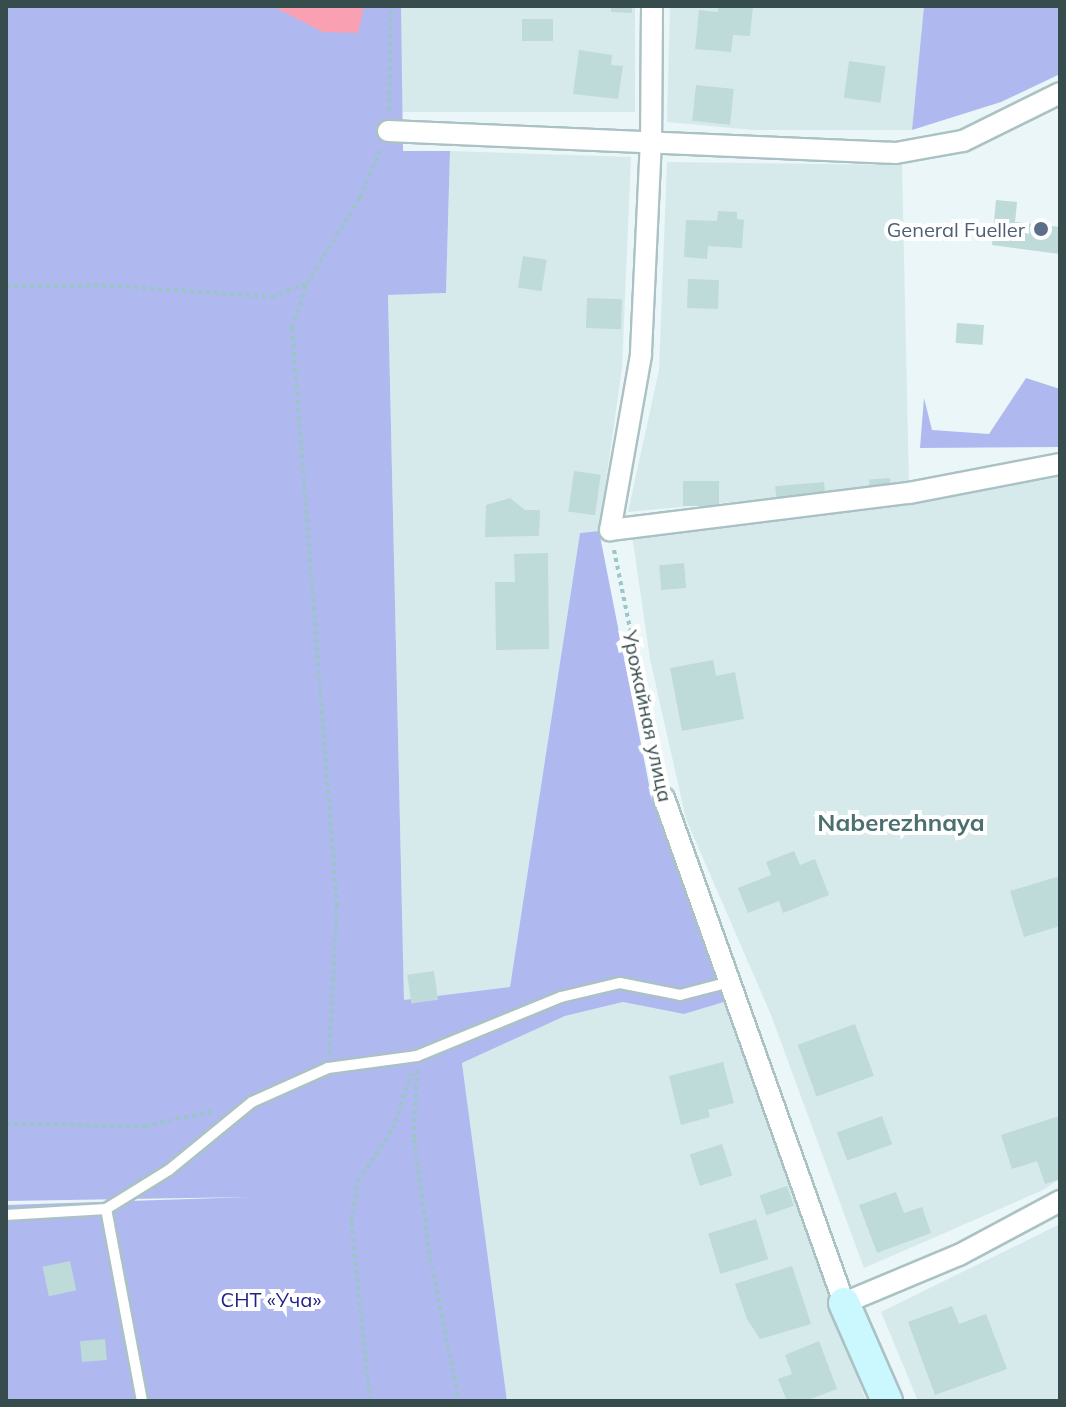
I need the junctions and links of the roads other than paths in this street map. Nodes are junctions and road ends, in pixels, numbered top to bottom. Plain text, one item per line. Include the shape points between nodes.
1 (652, 6) edge
2 (1060, 93) edge
3 (388, 131) road end
4 (651, 140) junction
5 (1060, 464) edge
6 (664, 798) road end
7 (730, 982) junction
8 (1060, 1201) edge
9 (106, 1209) junction
10 (6, 1215) edge
11 (844, 1303) junction
12 (142, 1401) edge
13 (887, 1401) edge

1 - 4 street
2 - 4 street via 963,141 896,153
3 - 4 street
4 - 5 street via 641,355 610,530 909,493
6 - 7 street, Урожайная улица
7 - 9 lane via 680,995 620,983 561,997 417,1056 328,1068 252,1102 169,1170
7 - 11 street, Урожайная улица
8 - 11 street via 959,1255
9 - 10 lane
9 - 12 lane
11 - 13 street, Урожайная улица

